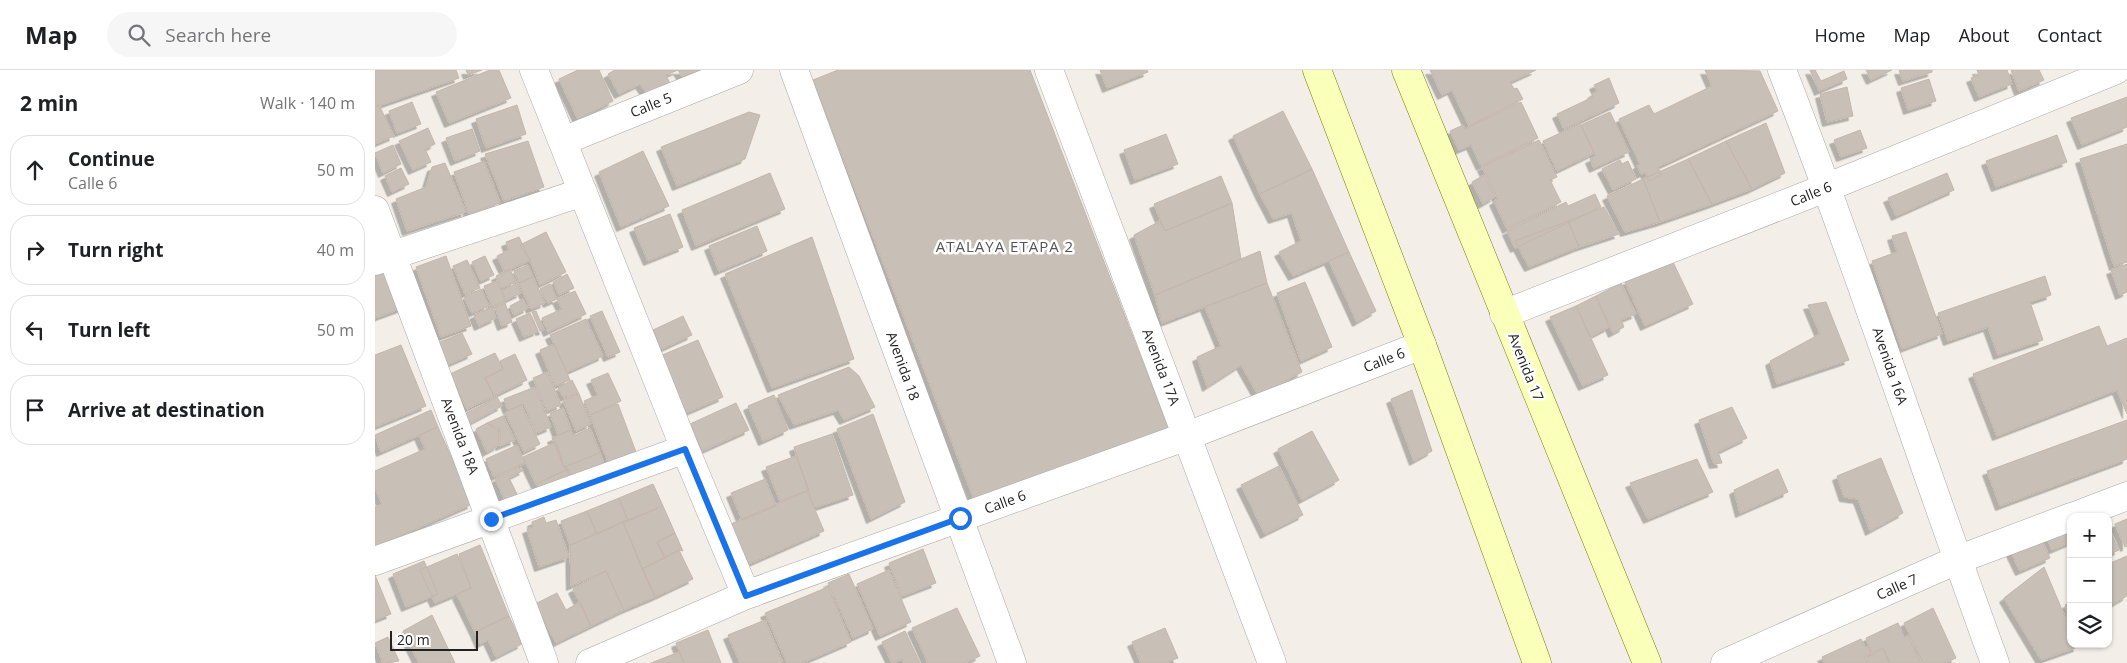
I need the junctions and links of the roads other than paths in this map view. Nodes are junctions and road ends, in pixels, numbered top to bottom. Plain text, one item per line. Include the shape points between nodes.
1 (535, 70) edge
2 (739, 70) edge
3 (794, 70) edge
4 (1049, 70) edge
5 (1317, 70) edge
6 (1405, 70) edge
7 (1782, 70) edge
8 (2116, 70) edge
9 (563, 141) junction
10 (1827, 187) junction
11 (583, 192) junction
12 (375, 210) edge
13 (383, 258) edge
14 (1504, 314) junction
15 (1422, 345) junction
16 (1187, 436) junction
17 (685, 449) junction
18 (2127, 496) edge
19 (2082, 513) edge
20 (960, 518) junction
21 (491, 519) junction
22 (2067, 519) edge
23 (375, 560) edge
24 (1957, 560) junction
25 (746, 596) junction
26 (544, 663) edge
27 (590, 663) edge
28 (1012, 663) edge
29 (1272, 663) edge
30 (1537, 663) edge
31 (1647, 663) edge
32 (1725, 663) edge
33 (1995, 663) edge

1 - 9 street
2 - 9 street, Calle 5
3 - 20 street, Avenida 18
4 - 16 street, Avenida 17A
5 - 15 main road
6 - 14 main road, Avenida 17
7 - 10 street, Avenida 16A
8 - 10 street, Calle 6
9 - 11 street
10 - 14 street, Calle 6
10 - 24 street, Avenida 16A
11 - 13 street
11 - 17 street
12 - 13 street, Avenida 18A
13 - 21 street, Avenida 18A
14 - 31 main road, Avenida 17
15 - 16 street, Calle 6
15 - 30 main road
16 - 20 street, Calle 6
16 - 29 street, Avenida 17A
17 - 21 street
17 - 25 street
18 - 19 street, Calle 7
20 - 25 street, Calle 6
20 - 28 street, Avenida 18
21 - 23 street
21 - 26 street, Avenida 18A
22 - 24 street, Calle 7
24 - 32 street, Calle 7
24 - 33 street, Avenida 16A
25 - 27 street, Calle 6

